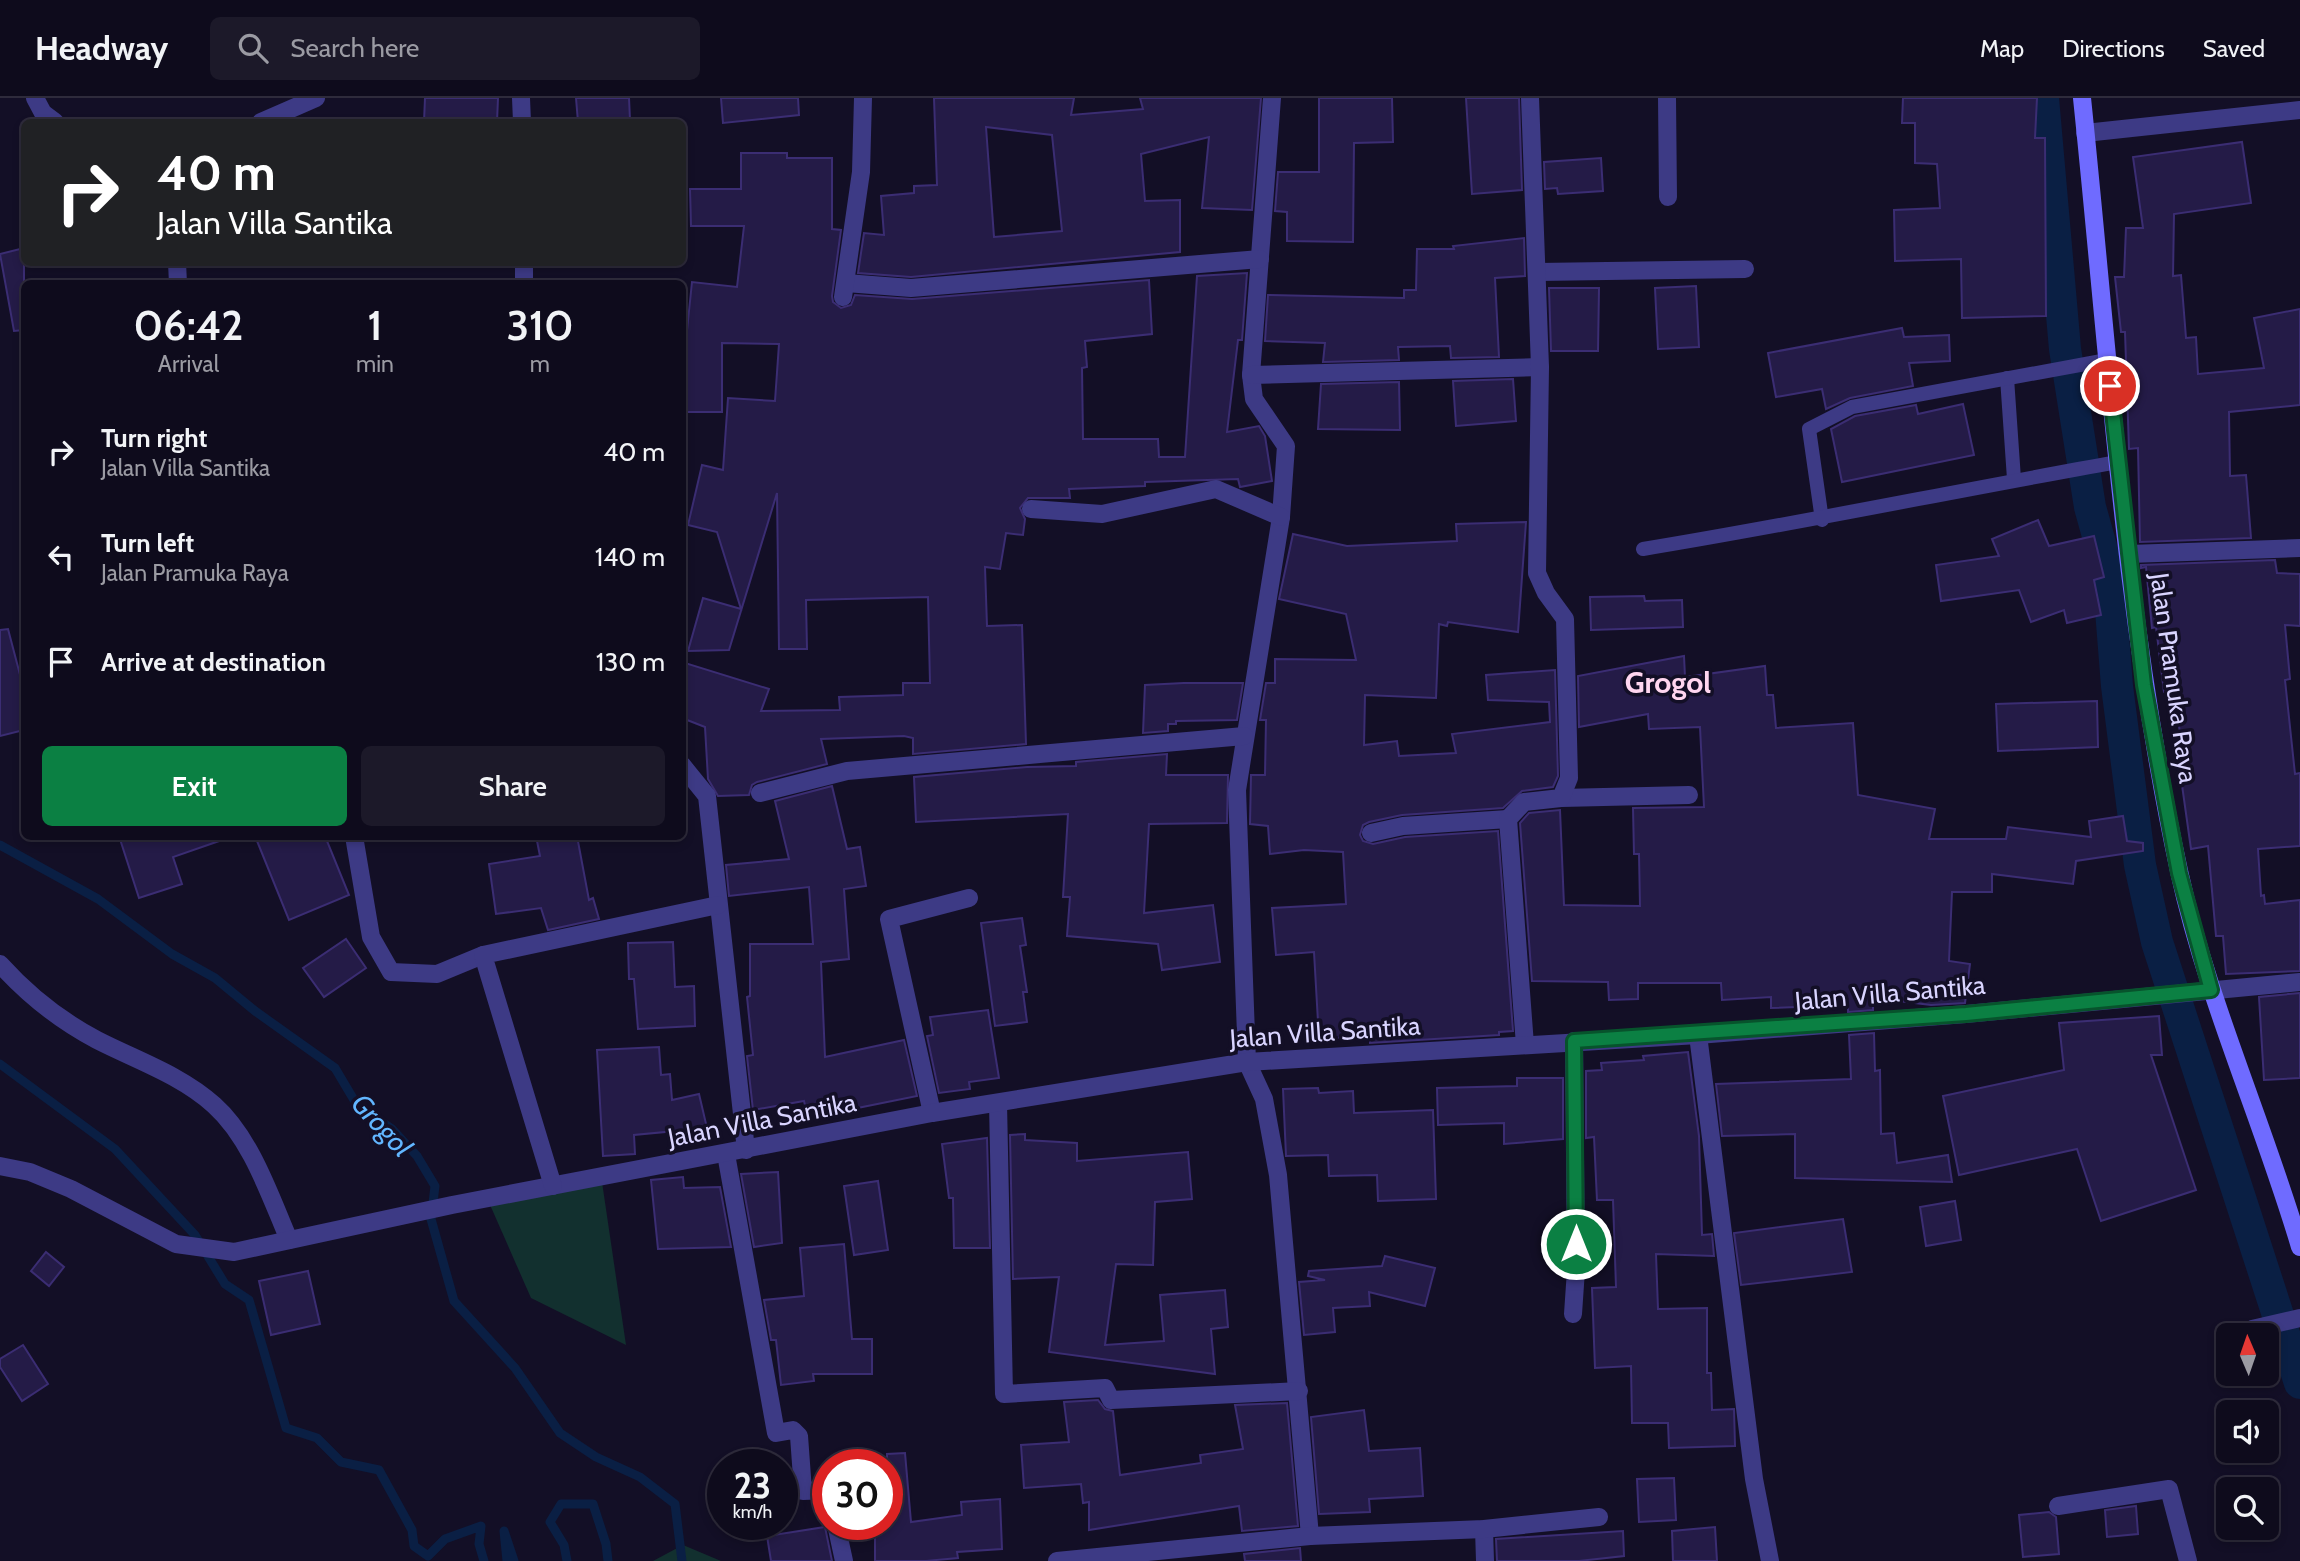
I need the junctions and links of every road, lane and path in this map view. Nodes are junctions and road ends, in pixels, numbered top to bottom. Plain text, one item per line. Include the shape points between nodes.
1 (36, 98) edge
2 (316, 98) edge
3 (521, 98) edge
4 (863, 98) edge
5 (1272, 98) edge
6 (1530, 98) edge
7 (1667, 98) edge
8 (2082, 98) edge
9 (2300, 110) edge
10 (51, 119) edge
11 (268, 119) edge
12 (522, 119) edge
13 (2085, 134) junction
14 (1668, 197) dead end
15 (1260, 259) junction
16 (1745, 269) dead end
17 (1538, 272) junction
18 (2098, 362) junction
19 (1540, 367) junction
20 (1251, 375) junction
21 (2007, 378) junction
22 (2108, 464) junction
23 (2014, 480) junction
24 (1031, 509) dead end
25 (1281, 517) junction
26 (1822, 520) junction
27 (2300, 548) edge
28 (1643, 549) dead end
29 (2129, 554) junction
30 (1244, 736) junction
31 (686, 770) edge
32 (760, 793) dead end
33 (1689, 794) dead end
34 (1561, 797) junction
35 (1508, 818) junction
36 (1371, 833) dead end
37 (355, 840) edge
38 (969, 898) dead end
39 (718, 905) junction
40 (483, 955) junction
41 (0, 964) edge
42 (2300, 982) edge
43 (2211, 990) junction
44 (1698, 1035) junction
45 (1574, 1041) junction
46 (1525, 1045) junction
47 (1248, 1062) junction
48 (998, 1103) junction
49 (932, 1113) junction
50 (746, 1150) junction
51 (726, 1154) junction
52 (0, 1166) edge
53 (553, 1186) junction
54 (2295, 1219) edge
55 (289, 1240) junction
56 (2300, 1247) edge
57 (1573, 1314) dead end
58 (2299, 1318) edge
59 (2277, 1323) edge
60 (1299, 1391) junction
61 (812, 1491) edge
62 (2058, 1506) dead end
63 (1600, 1517) dead end
64 (1484, 1529) junction
65 (1310, 1536) junction
66 (839, 1540) edge
67 (1189, 1555) edge
68 (844, 1561) edge
69 (1057, 1561) edge
70 (1485, 1561) edge
71 (1770, 1561) edge
72 (2189, 1561) edge

1 - 10 street
2 - 11 street
3 - 12 street
4 - 15 street via 861,172 844,290
5 - 15 street
6 - 17 street
7 - 14 street
8 - 13 street, Jalan Pramuka Raya
9 - 13 street
13 - 18 street, Jalan Pramuka Raya
15 - 20 street
16 - 17 street
17 - 19 street
18 - 21 lane
18 - 22 street, Jalan Pramuka Raya
19 - 20 street
19 - 34 street via 1537,573 1565,619 1569,778
20 - 25 street via 1254,399 1286,446
21 - 23 lane
21 - 26 lane via 1852,407 1810,429
22 - 23 lane
22 - 29 street, Jalan Pramuka Raya
23 - 26 lane
24 - 25 street via 1102,514 1216,489
25 - 30 street
26 - 28 lane
27 - 29 street
29 - 43 street, Jalan Pramuka Raya via 2144,685 2174,848
30 - 32 street via 847,771
30 - 47 street via 1237,790
31 - 39 street via 707,796
33 - 34 street
34 - 35 street via 1524,802
35 - 36 street
35 - 46 street
37 - 40 street via 371,937 391,972 437,974
38 - 49 street via 889,919
39 - 40 street
39 - 50 street
40 - 53 street
41 - 55 street via 53,1012 214,1104 246,1149
42 - 43 street, Jalan Villa Santika
43 - 44 street, Jalan Villa Santika
43 - 54 street, Jalan Pramuka Raya
44 - 45 street, Jalan Villa Santika
44 - 71 street via 1754,1479
45 - 46 street, Jalan Villa Santika
45 - 57 street
46 - 47 street, Jalan Villa Santika
47 - 48 street, Jalan Villa Santika
47 - 60 street via 1264,1099 1278,1175
48 - 49 street, Jalan Villa Santika
48 - 60 street via 1004,1394 1105,1388 1111,1400
49 - 50 street, Jalan Villa Santika
50 - 51 street, Jalan Villa Santika
51 - 53 street, Jalan Villa Santika
51 - 61 street via 776,1433 793,1430 799,1436 803,1491
52 - 55 street, Jalan Villa Santika via 30,1172 71,1189 176,1244 234,1252
53 - 55 street, Jalan Villa Santika
54 - 56 street, Jalan Pramuka Raya
58 - 59 street
60 - 65 street
62 - 72 street via 2169,1489
63 - 64 street
64 - 65 street
64 - 70 street
65 - 67 street
66 - 68 street
67 - 69 street

